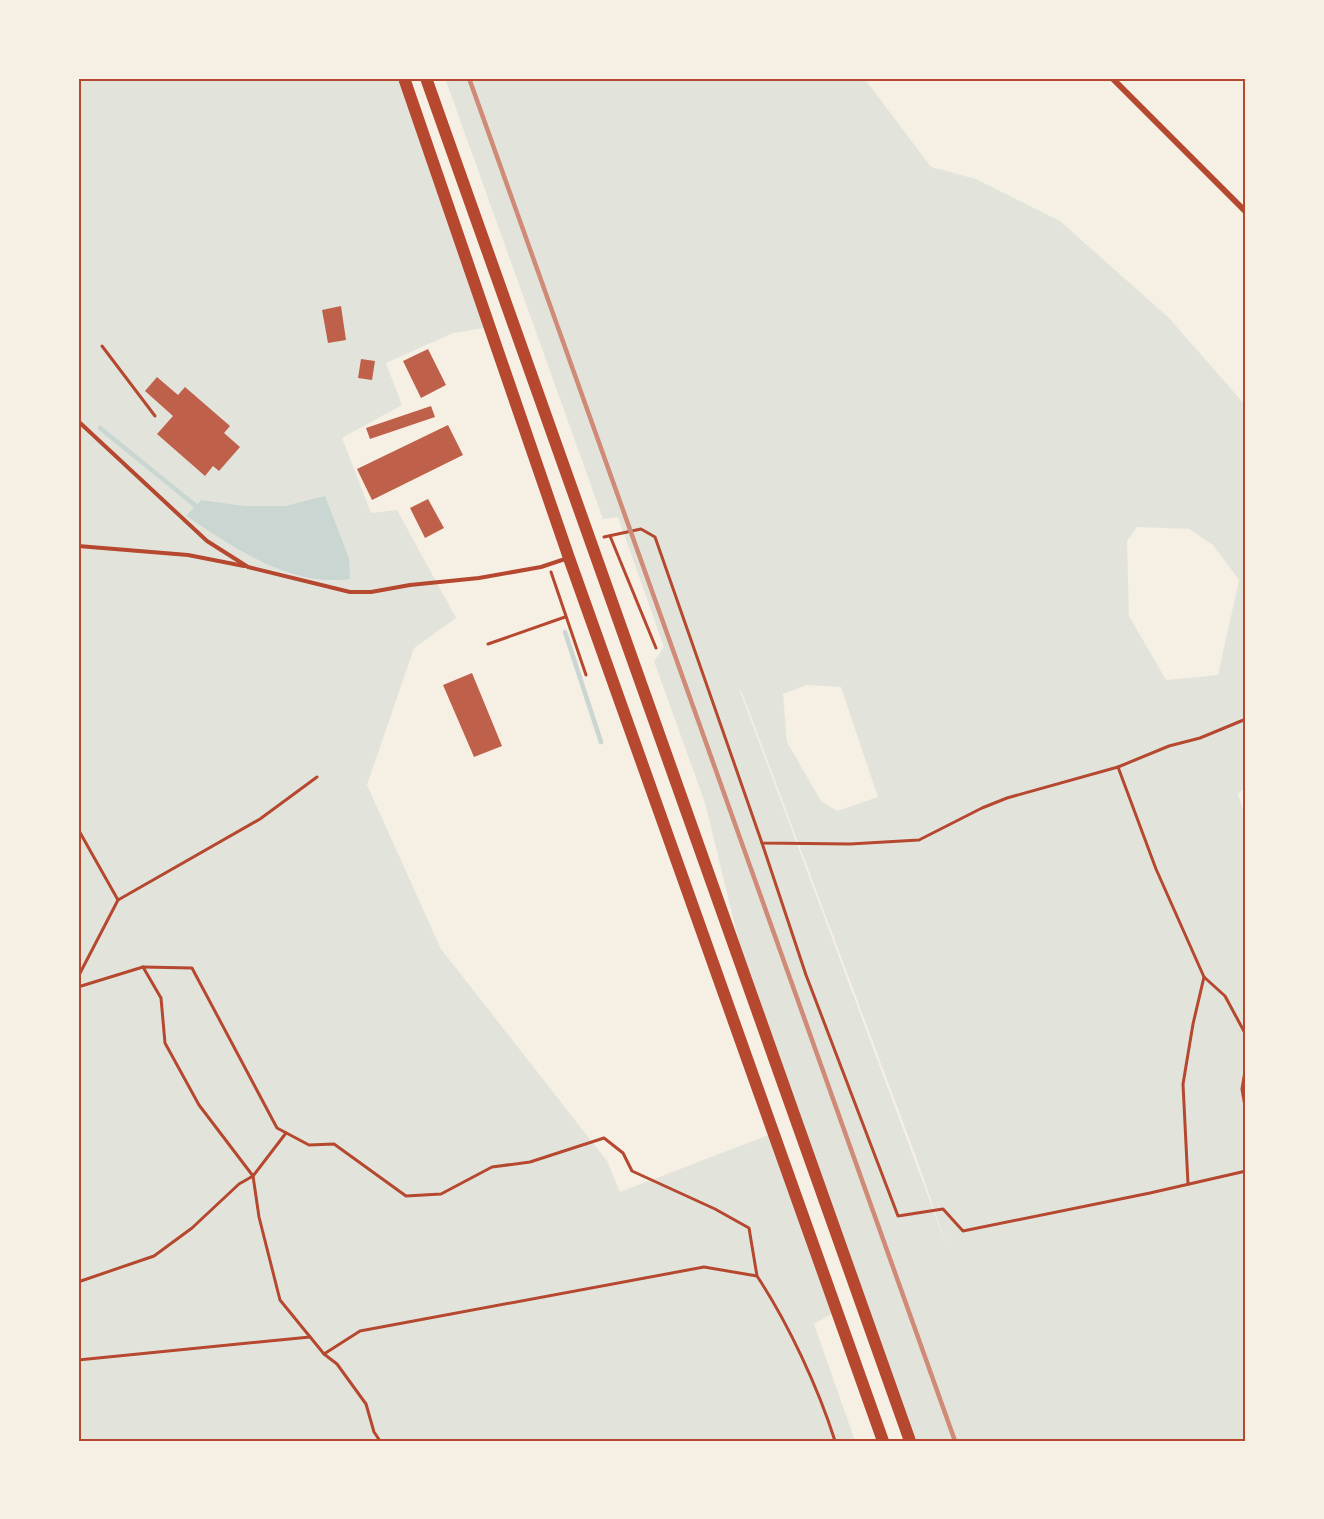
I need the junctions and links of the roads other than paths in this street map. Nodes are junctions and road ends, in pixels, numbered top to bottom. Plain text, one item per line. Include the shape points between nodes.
1 (404, 78) edge
2 (426, 78) edge
3 (1112, 78) edge
4 (1246, 212) edge
5 (78, 421) edge
6 (78, 546) edge
7 (569, 558) junction
8 (248, 567) junction
9 (883, 1441) edge
10 (910, 1441) edge

1 - 7 main road
2 - 10 main road
3 - 4 street
5 - 8 lane via 207,541
6 - 8 lane via 188,555
7 - 8 lane via 479,578 370,592 350,592
7 - 9 main road

